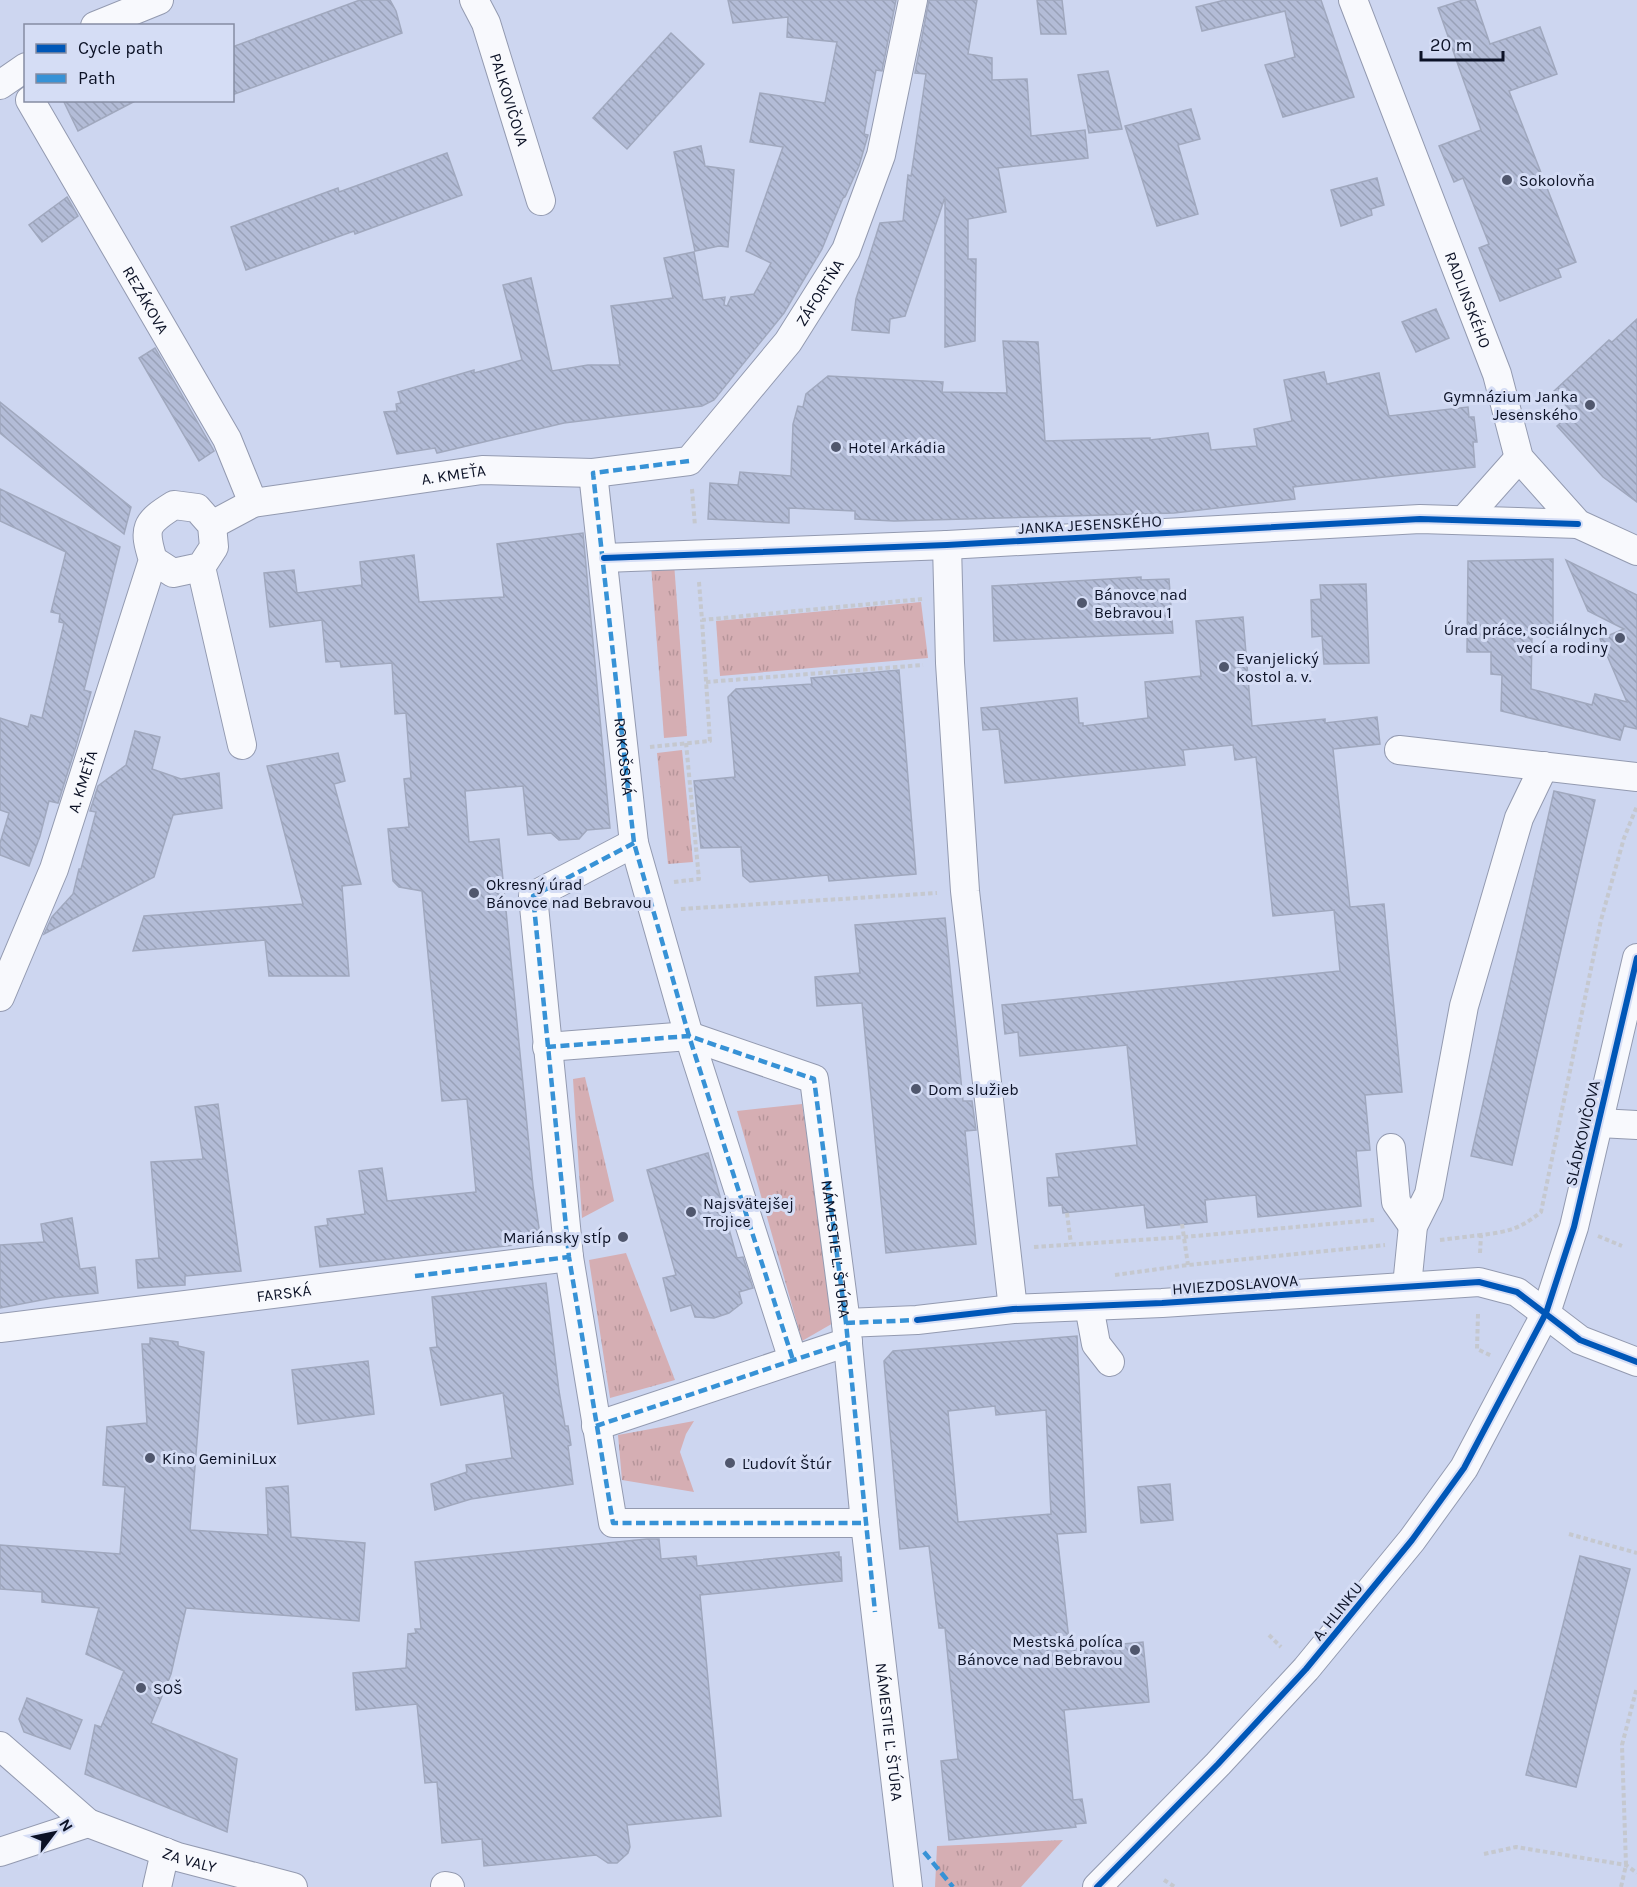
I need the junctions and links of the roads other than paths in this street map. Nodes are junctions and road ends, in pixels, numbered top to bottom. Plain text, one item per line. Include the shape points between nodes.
1 (159, 0) edge
2 (474, 0) edge
3 (913, 0) edge
4 (1353, 0) edge
5 (100, 24) edge
6 (31, 102) edge
7 (541, 201) dead end
8 (1520, 458) junction
9 (593, 473) junction
10 (253, 504) junction
11 (1464, 520) junction
12 (1578, 524) junction
13 (212, 525) junction
14 (947, 545) junction
15 (1637, 551) edge
16 (604, 558) junction
17 (153, 560) junction
18 (201, 567) junction
19 (242, 745) dead end
20 (1399, 750) dead end
21 (1544, 766) junction
22 (1637, 777) edge
23 (634, 843) junction
24 (1637, 958) edge
25 (0, 997) edge
26 (1632, 1000) edge
27 (689, 1036) junction
28 (547, 1047) junction
29 (1599, 1124) junction
30 (1637, 1125) edge
31 (1391, 1148) dead end
32 (1412, 1234) junction
33 (569, 1257) junction
34 (1407, 1286) junction
35 (1089, 1306) junction
36 (1012, 1310) junction
37 (1546, 1314) junction
38 (0, 1328) edge
39 (847, 1332) junction
40 (793, 1360) junction
41 (1110, 1362) dead end
42 (1637, 1362) edge
43 (597, 1426) junction
44 (865, 1524) junction
45 (0, 1746) edge
46 (88, 1823) junction
47 (0, 1852) edge
48 (165, 1852) junction
49 (157, 1887) edge
50 (293, 1887) edge
51 (908, 1887) edge
52 (1097, 1887) edge

1 - 5 street
2 - 7 street, PALKOVIČOVA via 486,23
3 - 9 street, ZÁFORTŇA via 881,155 846,250 788,342 689,461
4 - 8 street, RADLINSKÉHO via 1497,374
6 - 10 street, REZÁKOVA via 227,439
8 - 11 street
8 - 12 street, RADLINSKÉHO
9 - 10 street, A. KMEŤA via 482,470
9 - 16 street, ROKOŠSKÁ
10 - 13 street, A. KMEŤA
11 - 12 street, JANKA JESENSKÉHO
11 - 14 street, JANKA JESENSKÉHO via 1420,519
12 - 15 street, RADLINSKÉHO
13 - 17 street, A. KMEŤA via 197,508 174,505 153,517 146,538
13 - 18 street via 214,547
14 - 16 street, JANKA JESENSKÉHO
14 - 36 street via 950,663 965,891
16 - 23 street, ROKOŠSKÁ
17 - 18 street via 174,573
17 - 25 street, A. KMEŤA via 54,869
18 - 19 street
20 - 21 street
21 - 22 street
21 - 32 street via 1519,818 1464,1006 1430,1194
23 - 27 street, ROKOŠSKÁ
23 - 28 street via 533,896
24 - 26 street, SLÁDKOVIČOVA
26 - 29 street, SLÁDKOVIČOVA
27 - 28 street
27 - 39 street, NÁMESTIE Ľ. ŠTÚRA via 814,1078
27 - 40 street
28 - 33 street
29 - 30 street
29 - 37 street, SLÁDKOVIČOVA via 1574,1227
31 - 32 street via 1396,1202
32 - 34 street
33 - 38 street, FARSKÁ
33 - 43 street
34 - 35 street, HVIEZDOSLAVOVA
34 - 37 street, HVIEZDOSLAVOVA via 1479,1282 1517,1292
35 - 36 street, HVIEZDOSLAVOVA
35 - 41 street via 1096,1344
36 - 39 street, HVIEZDOSLAVOVA
37 - 42 street, HVIEZDOSLAVOVA via 1580,1340
37 - 52 street, A. HLINKU via 1464,1468 1412,1540 1306,1669
39 - 40 street, HVIEZDOSLAVOVA
39 - 44 street, NÁMESTIE Ľ. ŠTÚRA
40 - 43 street, HVIEZDOSLAVOVA
43 - 44 street via 613,1523
44 - 51 street, NÁMESTIE Ľ. ŠTÚRA
45 - 46 street, ZA VALY
46 - 47 street
46 - 48 street, ZA VALY
48 - 49 street
48 - 50 street, ZA VALY

